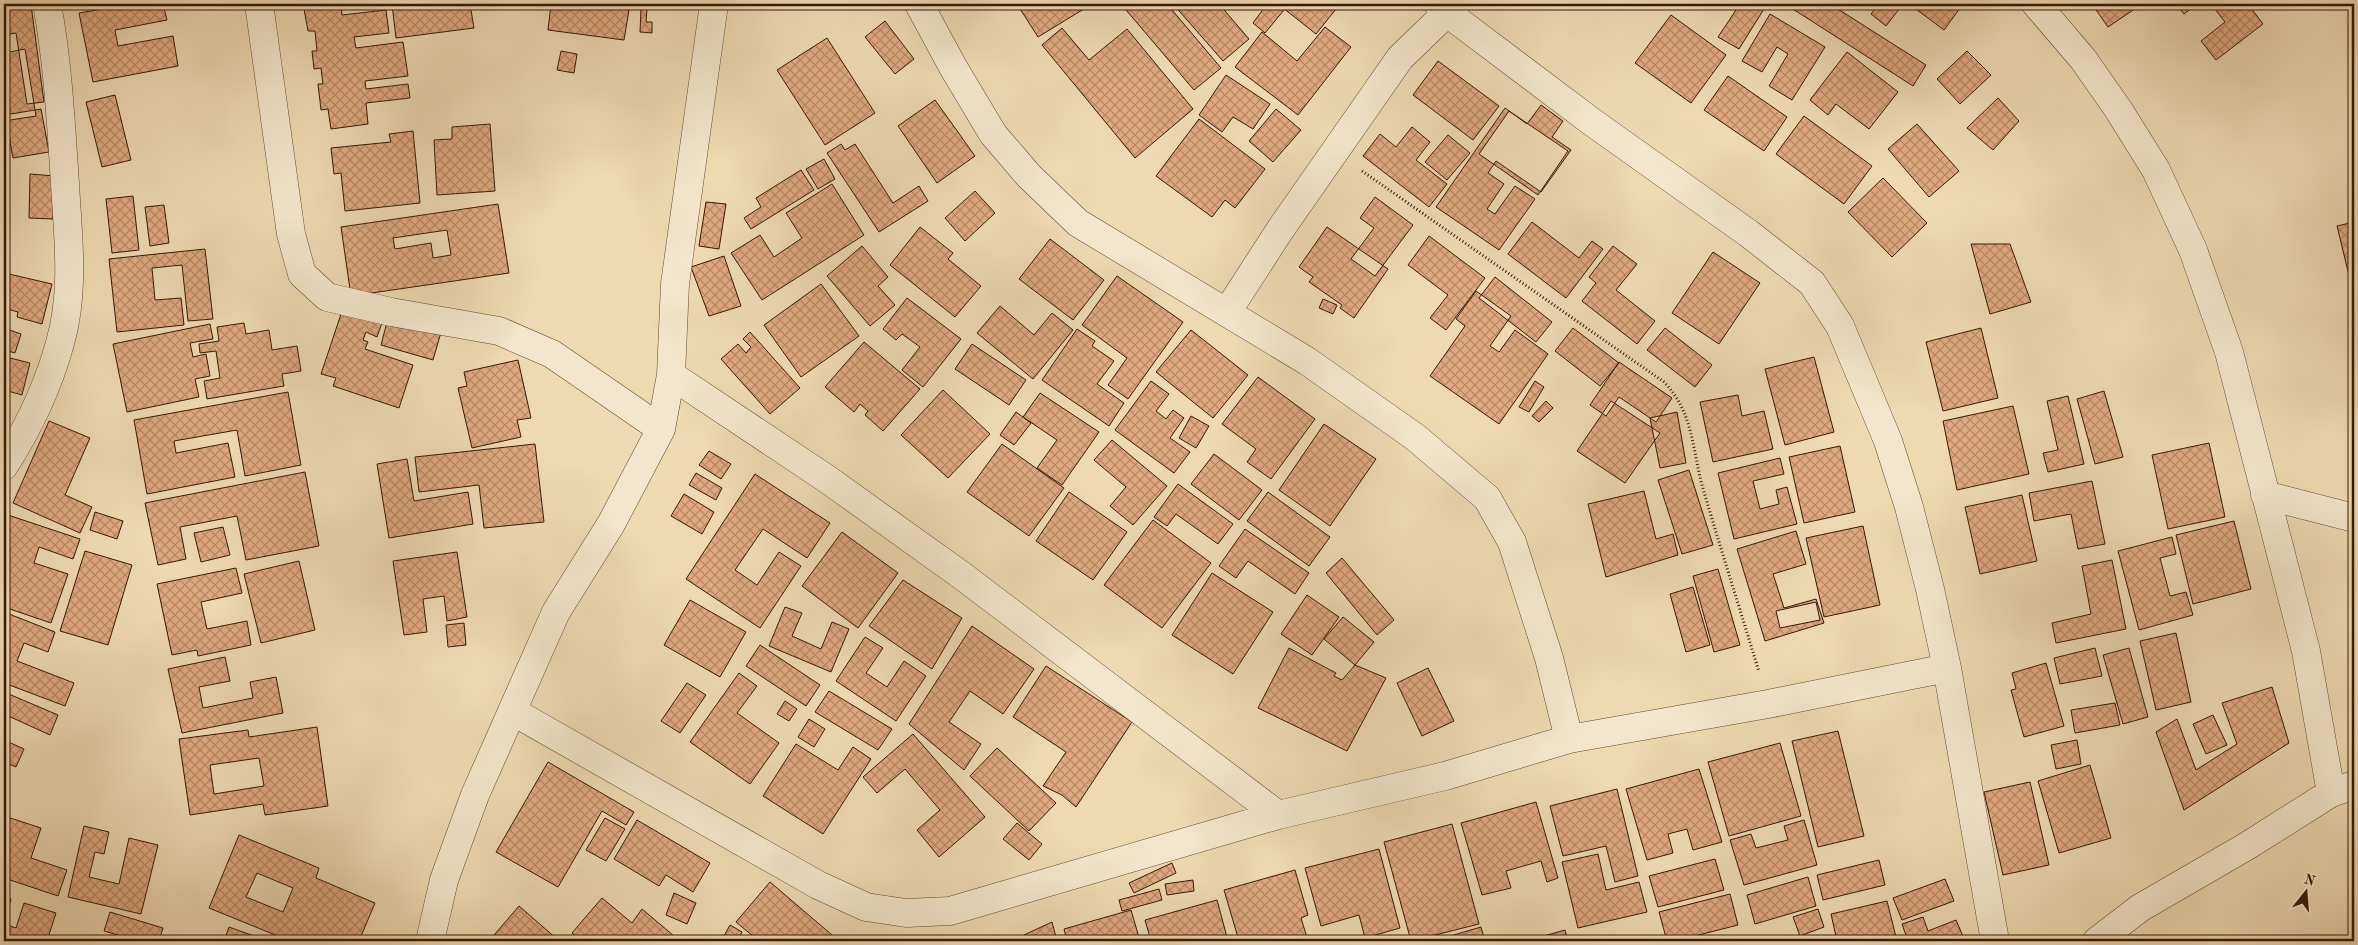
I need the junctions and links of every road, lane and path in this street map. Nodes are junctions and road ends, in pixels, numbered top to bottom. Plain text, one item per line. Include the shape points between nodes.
1 (47, 4) edge
2 (259, 4) edge
3 (714, 4) edge
4 (919, 4) edge
5 (2036, 4) edge
6 (1446, 7) edge
7 (1336, 152) junction
8 (1227, 312) junction
9 (671, 375) junction
10 (661, 429) junction
11 (4, 466) edge
12 (2265, 495) junction
13 (2354, 518) edge
14 (1947, 668) junction
15 (1768, 704) junction
16 (512, 711) junction
17 (1569, 740) junction
18 (2343, 789) edge
19 (1278, 815) junction
20 (430, 941) edge
21 (1995, 941) edge
22 (2097, 941) edge

1 - 11 street via 54,40 61,118 68,286 61,341 47,382 26,432
2 - 10 street via 291,234 302,274 327,297 499,331 552,354
3 - 9 street via 675,284
4 - 8 street via 993,134 1029,176 1078,222
5 - 12 street via 2083,59 2156,170 2193,250 2229,352
6 - 7 street via 1400,58
6 - 14 street via 1592,122 1748,233 1812,283 1840,326 1888,441 1911,516
7 - 8 street
7 - 15 path via 1664,382 1677,396 1685,410 1702,484
8 - 17 street via 1308,361 1416,437 1487,498 1512,542 1549,658
9 - 10 street
9 - 19 street via 827,479 961,575
10 - 16 street via 611,524 556,612
12 - 13 street
12 - 18 street
14 - 15 street
14 - 21 street
15 - 17 street
16 - 19 street via 818,885 866,907 906,913 950,911
16 - 20 street via 475,795 444,880
17 - 19 street via 1445,776
18 - 22 street via 2140,908

